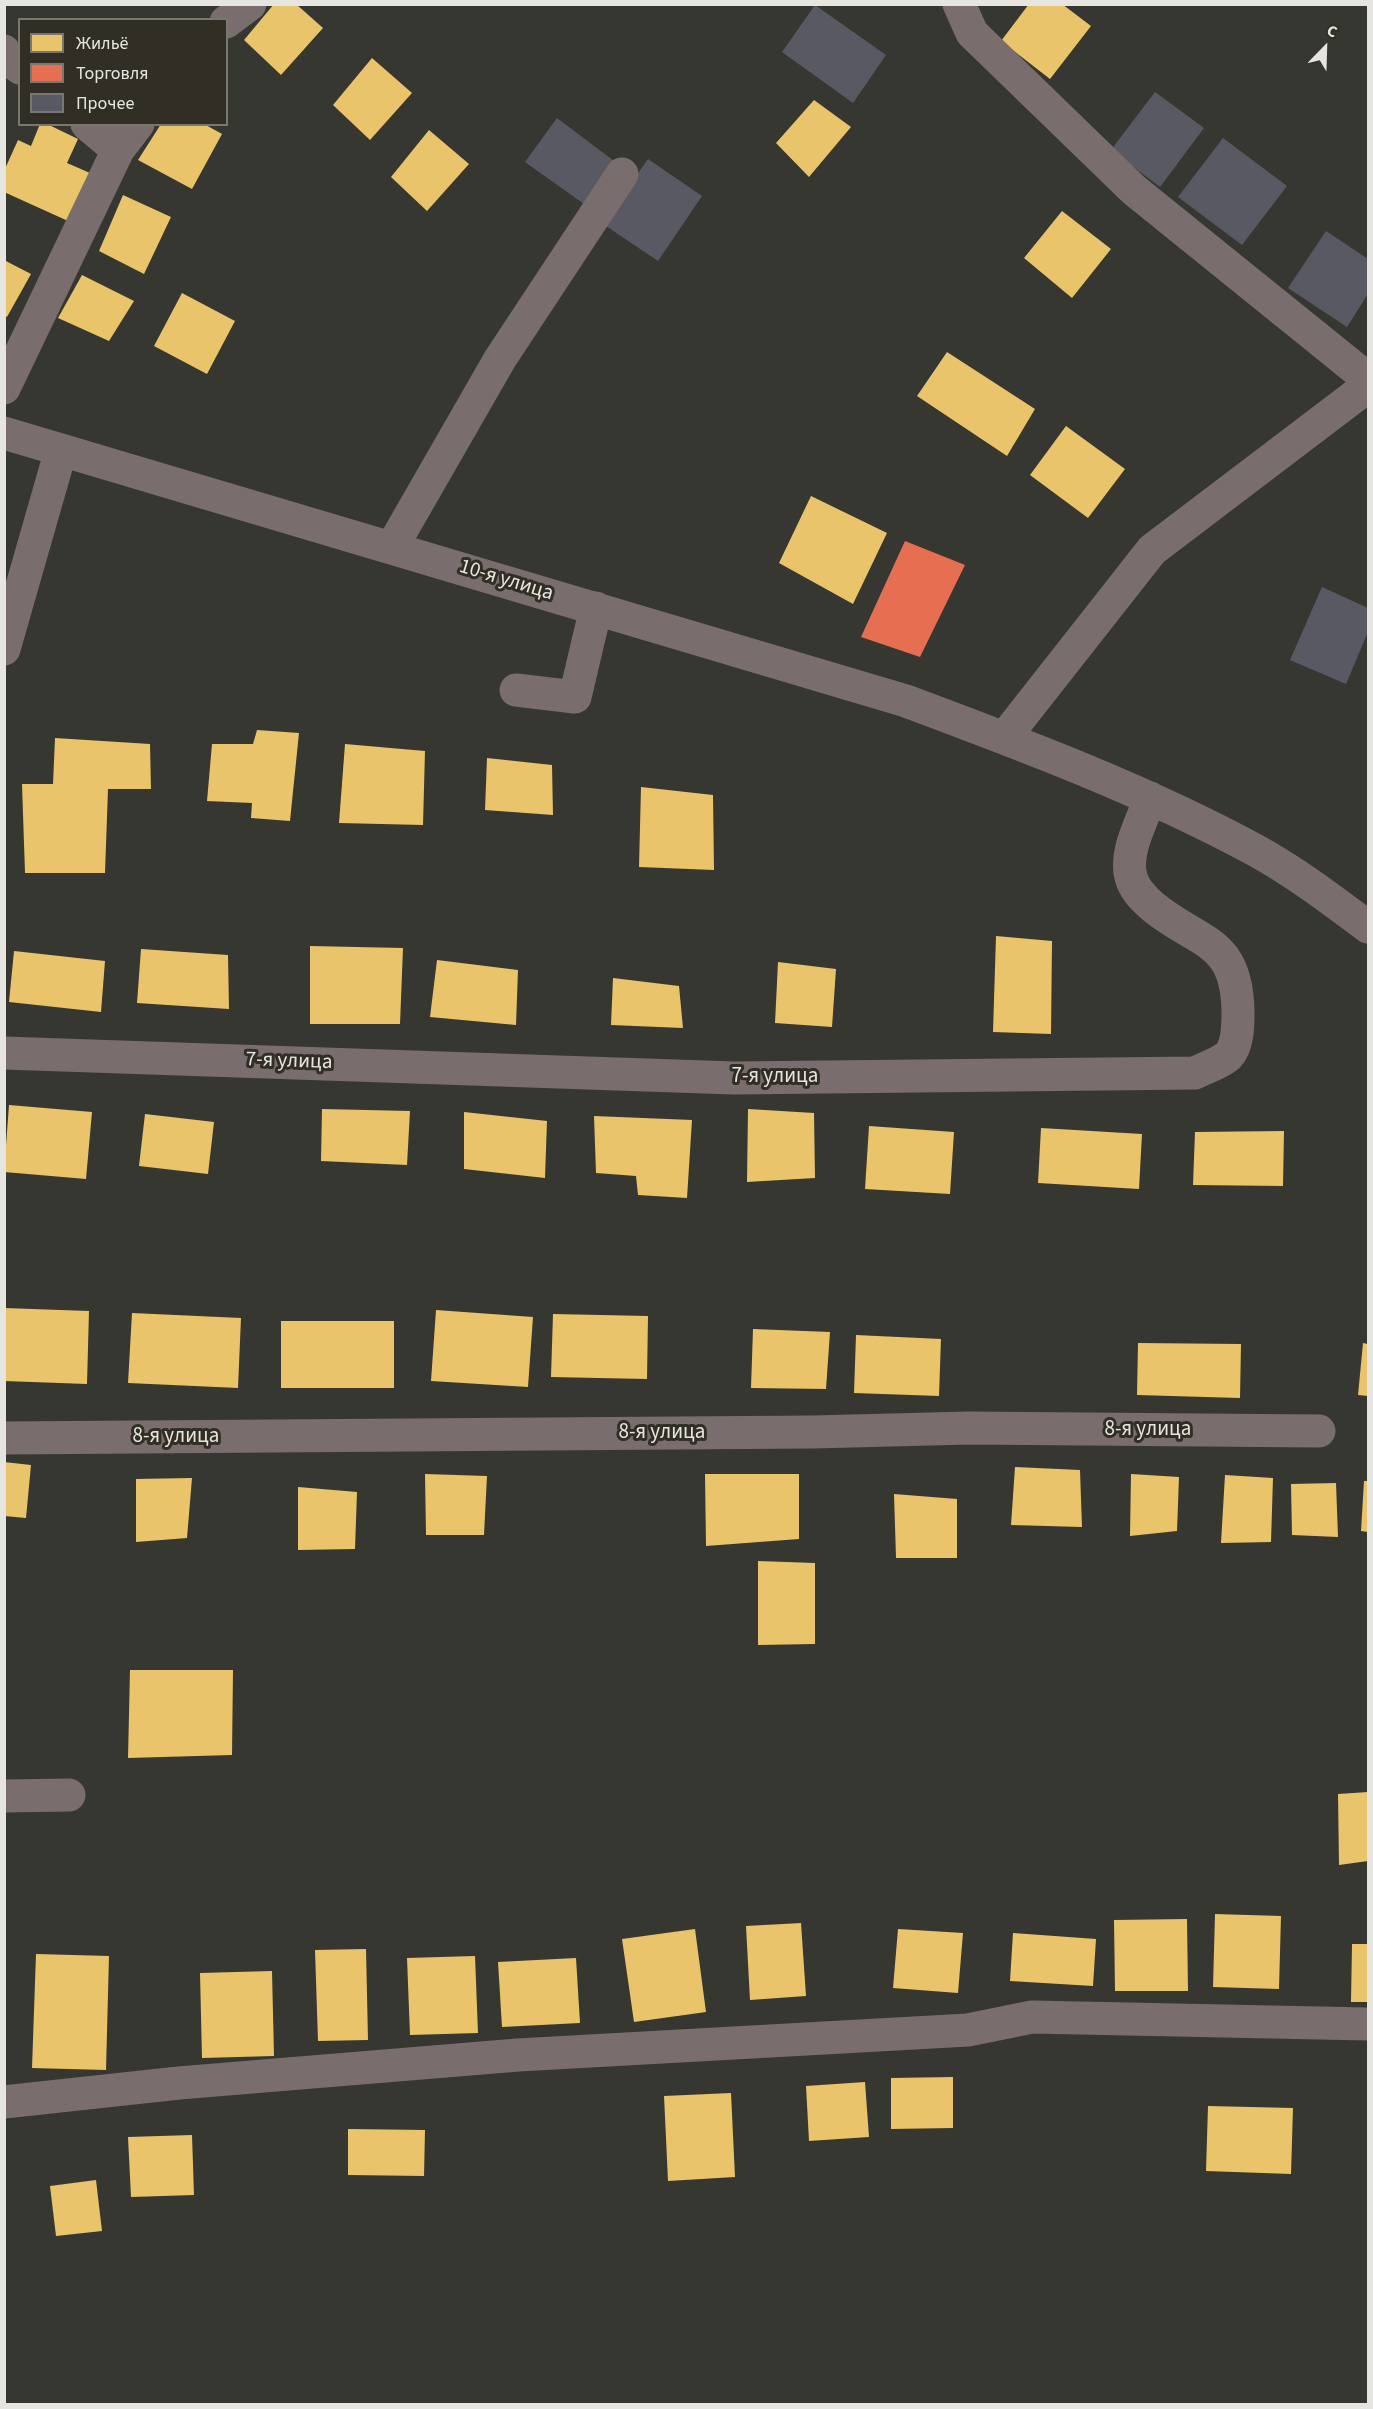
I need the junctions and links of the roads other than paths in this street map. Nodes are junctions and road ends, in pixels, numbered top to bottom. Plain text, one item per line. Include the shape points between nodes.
1 (250, 4) edge
2 (959, 4) edge
3 (228, 20) edge
4 (4, 51) edge
5 (18, 66) edge
6 (93, 126) edge
7 (128, 137) edge
8 (622, 174) dead end
9 (1368, 379) edge
10 (1368, 386) edge
11 (4, 388) edge
12 (4, 433) edge
13 (61, 450) junction
14 (392, 547) junction
15 (596, 608) junction
16 (4, 650) edge
17 (516, 690) dead end
18 (1005, 737) junction
19 (1150, 798) junction
20 (1368, 927) edge
21 (4, 1053) edge
22 (1319, 1431) dead end
23 (4, 1438) edge
24 (69, 1795) dead end
25 (4, 1796) edge
26 (1368, 2024) edge
27 (4, 2102) edge

1 - 3 street
2 - 9 street via 972,33 1134,190
4 - 5 street
6 - 7 street
7 - 11 street
8 - 14 street via 500,359
10 - 18 street via 1152,550
12 - 13 street, 10-я улица
13 - 14 street, 10-я улица
13 - 16 street
14 - 15 street, 10-я улица
15 - 17 street via 575,698
15 - 18 street, 10-я улица via 857,685
18 - 19 street, 10-я улица
19 - 20 street, 10-я улица via 1256,851 1321,891
19 - 21 street, 7-я улица via 1128,861 1131,879 1141,896 1160,912 1219,949 1234,973 1238,989 1239,1032 1228,1055 1195,1073 734,1077
22 - 23 street, 8-я улица via 969,1428
24 - 25 street
26 - 27 street via 1032,2017 968,2030 518,2055

